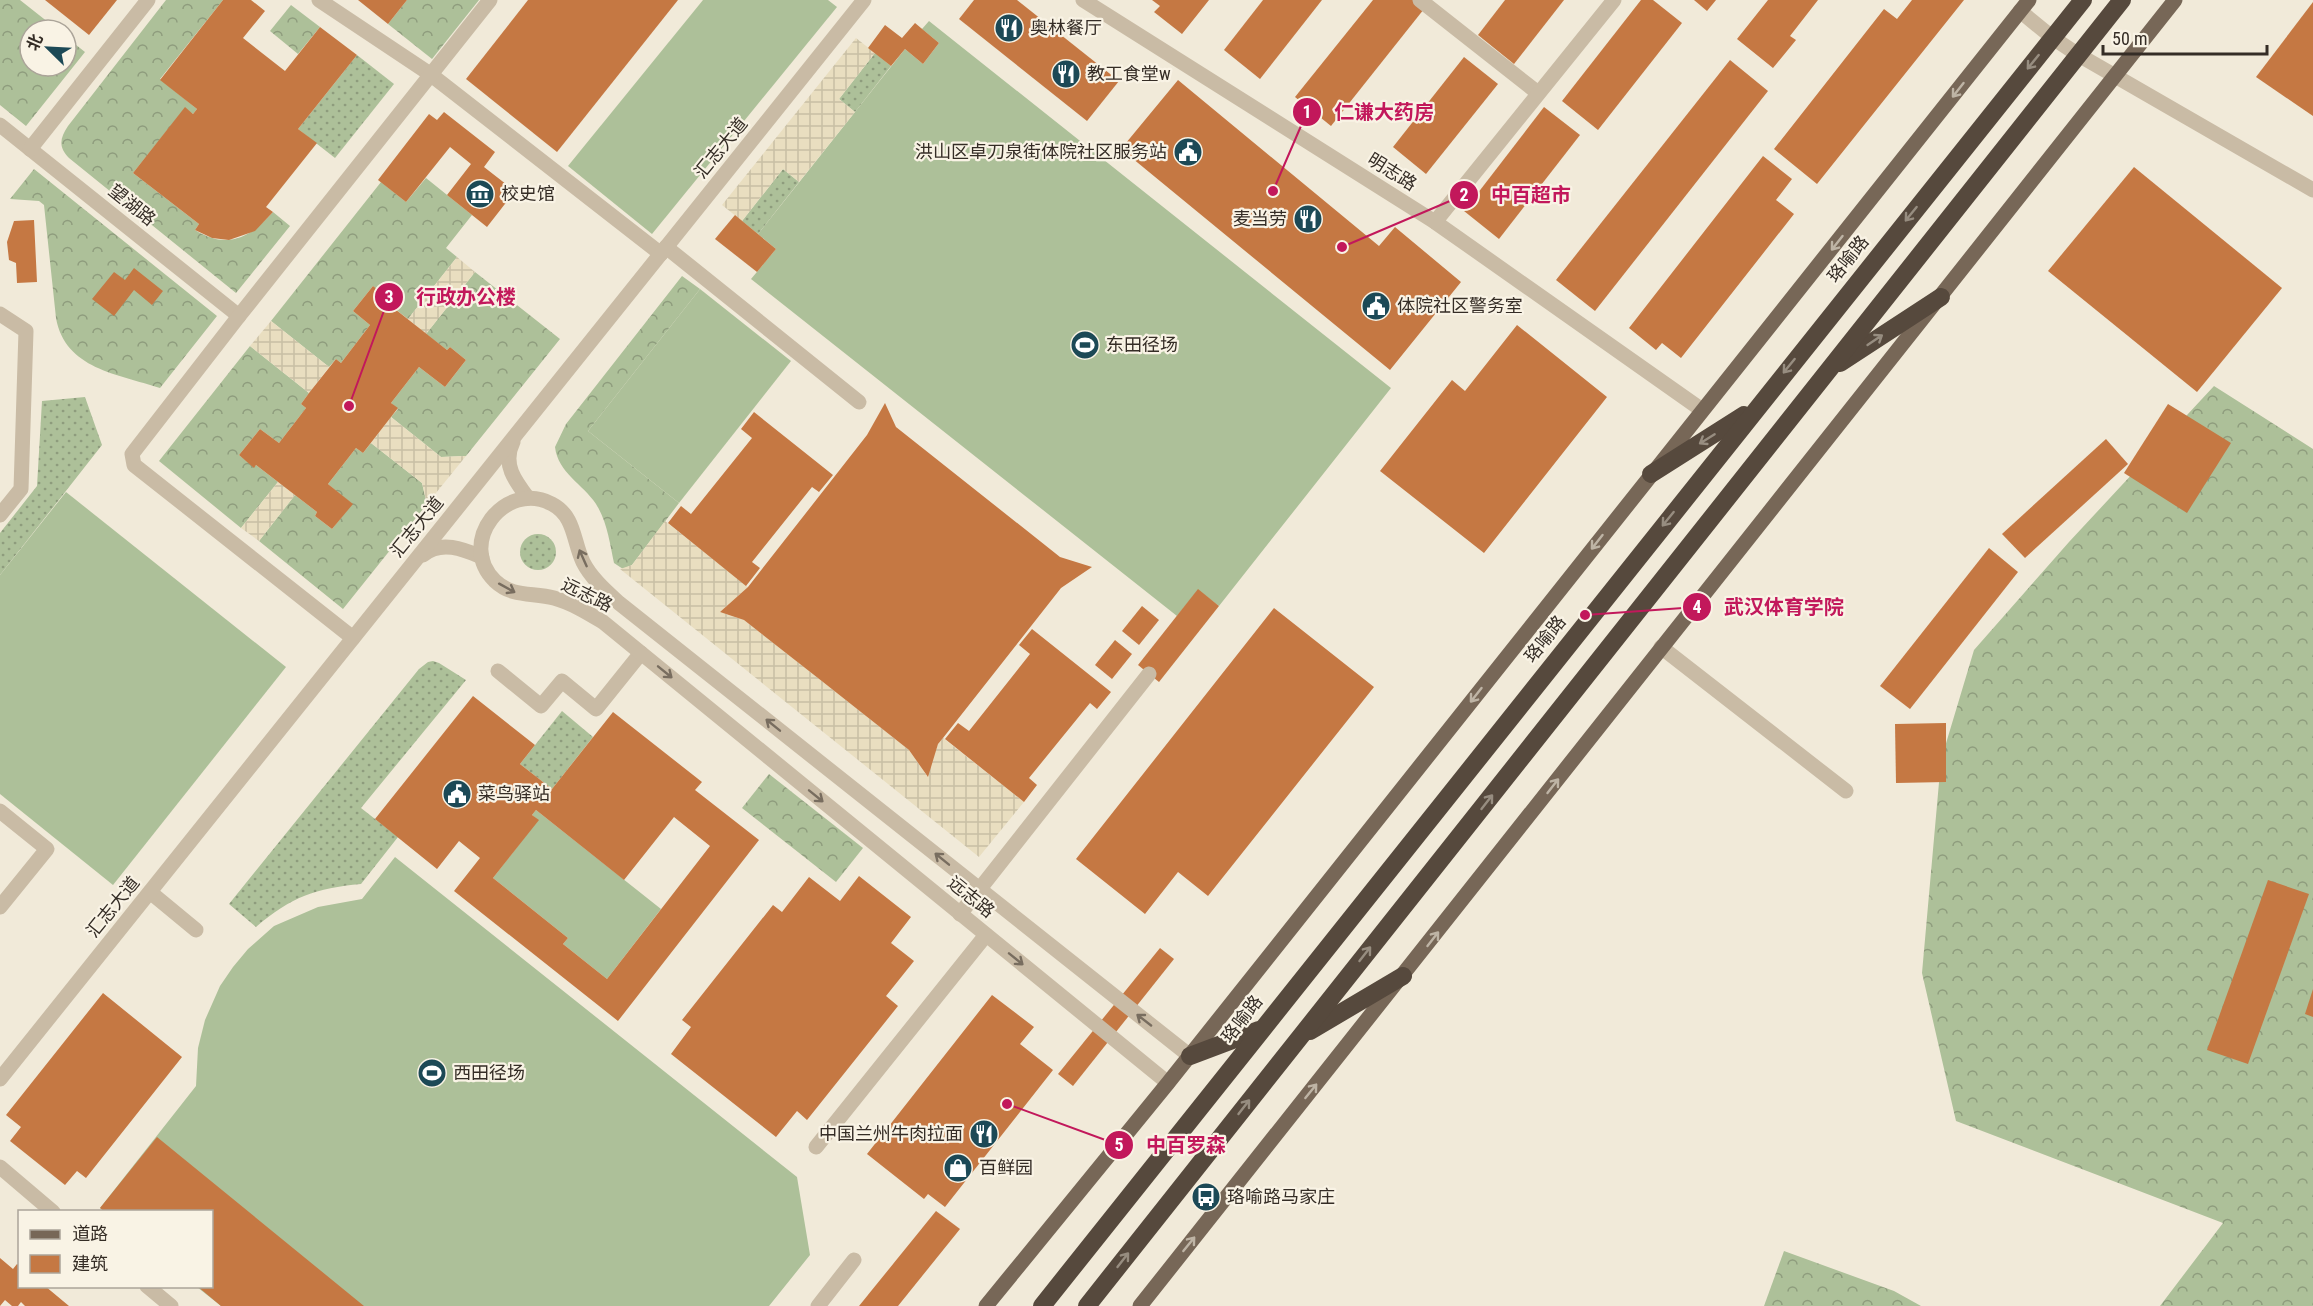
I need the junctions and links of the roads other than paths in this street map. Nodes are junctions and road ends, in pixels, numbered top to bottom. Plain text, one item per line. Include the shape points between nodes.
1 (148, 0) edge
2 (319, 0) edge
3 (490, 0) edge
4 (864, 0) edge
5 (1083, 0) edge
6 (1420, 0) edge
7 (1614, 0) edge
8 (2083, 0) edge
9 (2122, 0) edge
10 (2175, 0) edge
11 (2024, 5) edge
12 (2053, 38) junction
13 (2077, 54) junction
14 (430, 74) junction
15 (2114, 76) junction
16 (1538, 93) junction
17 (0, 125) edge
18 (30, 149) junction
19 (2313, 190) edge
20 (1435, 222) junction
21 (663, 250) junction
22 (1941, 297) junction
23 (0, 314) edge
24 (239, 316) junction
25 (1826, 373) junction
26 (859, 402) dead end
27 (1756, 408) junction
28 (1702, 410) junction
29 (519, 432) junction
30 (1652, 474) junction
31 (528, 498) junction
32 (0, 515) edge
33 (482, 557) junction
34 (414, 562) junction
35 (353, 639) junction
36 (1661, 647) junction
37 (641, 653) junction
38 (498, 671) dead end
39 (1149, 674) dead end
40 (1846, 791) dead end
41 (0, 811) edge
42 (979, 889) junction
43 (150, 892) junction
44 (0, 907) edge
45 (960, 914) junction
46 (196, 930) dead end
47 (986, 935) junction
48 (1403, 976) junction
49 (1261, 1029) junction
50 (1300, 1036) junction
51 (1190, 1056) junction
52 (0, 1079) edge
53 (1168, 1083) junction
54 (816, 1147) dead end
55 (1, 1172) edge
56 (50, 1210) edge
57 (854, 1260) dead end
58 (148, 1288) edge
59 (171, 1306) edge
60 (818, 1306) edge
61 (986, 1306) edge
62 (1042, 1306) edge
63 (1087, 1306) edge
64 (1140, 1306) edge

1 - 18 street
2 - 14 street
3 - 14 street
4 - 21 street, 汇志大道
5 - 20 street, 明志路
6 - 16 street
7 - 16 street
8 - 12 highway, 珞喻路
9 - 13 highway
10 - 15 main road
11 - 12 street
11 -> 28 main road
12 - 13 street
12 -> 27 highway, 珞喻路
13 - 15 street
13 - 25 highway
14 - 21 street
14 - 24 street
15 - 19 street
15 - 22 main road
16 - 20 street
17 - 18 street, 望湖路
18 - 24 street, 望湖路
20 - 28 street, 明志路
21 - 26 street
21 - 29 street, 汇志大道
25 -> 22 highway
22 - 36 main road
23 - 32 street via 26,331 21,489
24 - 35 street via 131,458 134,465
50 -> 25 highway
27 -> 30 highway
27 -> 49 highway, 珞喻路
28 - 30 main road
29 - 31 street via 508,452 508,465
29 - 34 street, 汇志大道
30 -> 51 main road
31 - 33 street via 503,506 490,518 481,540
42 -> 31 street, 远志路 via 619,603 584,564 568,518 553,504
33 - 34 street via 444,547 430,549
33 -> 37 street, 远志路 via 493,579 506,589 572,605 603,622
34 - 35 street, 汇志大道
35 - 43 street, 汇志大道
36 - 40 street
48 -> 36 main road
37 - 38 street via 596,709 562,681 541,706
37 -> 45 street, 远志路
39 - 42 street
41 - 44 street via 47,849
42 - 45 street
51 -> 42 street, 远志路
43 - 46 street
43 - 52 street, 汇志大道
45 - 47 street, 远志路
47 -> 53 street, 远志路
47 - 54 street
48 - 50 highway
64 -> 48 main road
49 - 51 highway
49 - 62 highway, 珞喻路
63 -> 50 highway
51 - 53 main road
53 - 61 main road
55 - 56 street
57 - 60 street
58 - 59 street

